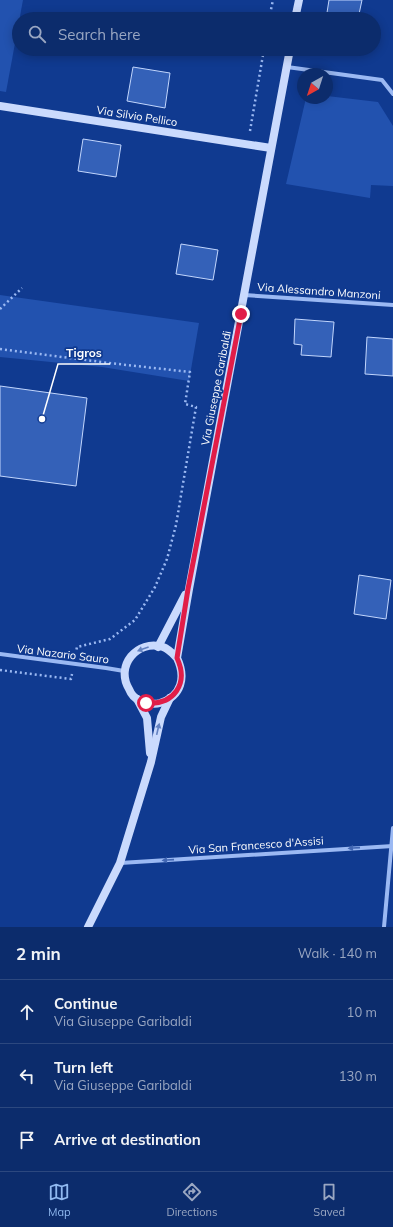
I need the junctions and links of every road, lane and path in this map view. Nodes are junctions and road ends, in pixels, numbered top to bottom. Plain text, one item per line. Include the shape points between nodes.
1 (273, 0) edge
2 (299, 0) edge
3 (271, 12) edge
4 (296, 12) edge
5 (263, 56) edge
6 (288, 56) edge
7 (286, 67) junction
8 (393, 94) edge
9 (0, 106) edge
10 (248, 144) junction
11 (271, 148) junction
12 (22, 288) dead end
13 (244, 295) junction
14 (393, 305) edge
15 (0, 309) edge
16 (0, 349) edge
17 (188, 589) junction
18 (158, 647) junction
19 (0, 654) edge
20 (177, 658) junction
21 (74, 664) junction
22 (124, 669) junction
23 (0, 670) edge
24 (134, 696) junction
25 (170, 698) junction
26 (151, 762) junction
27 (393, 828) edge
28 (392, 846) edge
29 (120, 863) junction
30 (88, 927) edge
31 (384, 927) edge

1 - 3 path
2 - 4 street
5 - 10 path
6 - 7 street, Via Giuseppe Garibaldi
7 - 8 street via 382,80
7 - 11 street, Via Giuseppe Garibaldi
9 - 10 street, Via Silvio Pellico
10 - 11 street, Via Silvio Pellico
11 - 13 street, Via Giuseppe Garibaldi
12 - 15 path
13 - 14 street, Via Alessandro Manzoni
13 - 17 street, Via Giuseppe Garibaldi
16 - 21 path via 190,372 185,404 196,407 176,525 167,559 155,587 135,620 110,638 77,647
17 - 18 street, Via Giuseppe Garibaldi
17 - 20 street, Via Giuseppe Garibaldi
18 - 20 street via 171,652
18 -> 22 street via 144,647 136,651
19 - 21 street, Via Nazario Sauro
20 - 25 street, Via Giuseppe Garibaldi via 182,678 180,687
21 - 22 street, Via Nazario Sauro
21 - 23 path via 71,679
22 - 24 street via 126,684
24 - 25 street via 146,703 156,704
24 - 26 street, Via Giuseppe Garibaldi via 147,718
26 -> 25 street, Via Giuseppe Garibaldi via 161,717
26 - 29 street, Via Giuseppe Garibaldi
27 - 28 street
28 -> 29 street, Via San Francesco d'Assisi
28 - 31 street
29 - 30 street, Via Giuseppe Garibaldi

